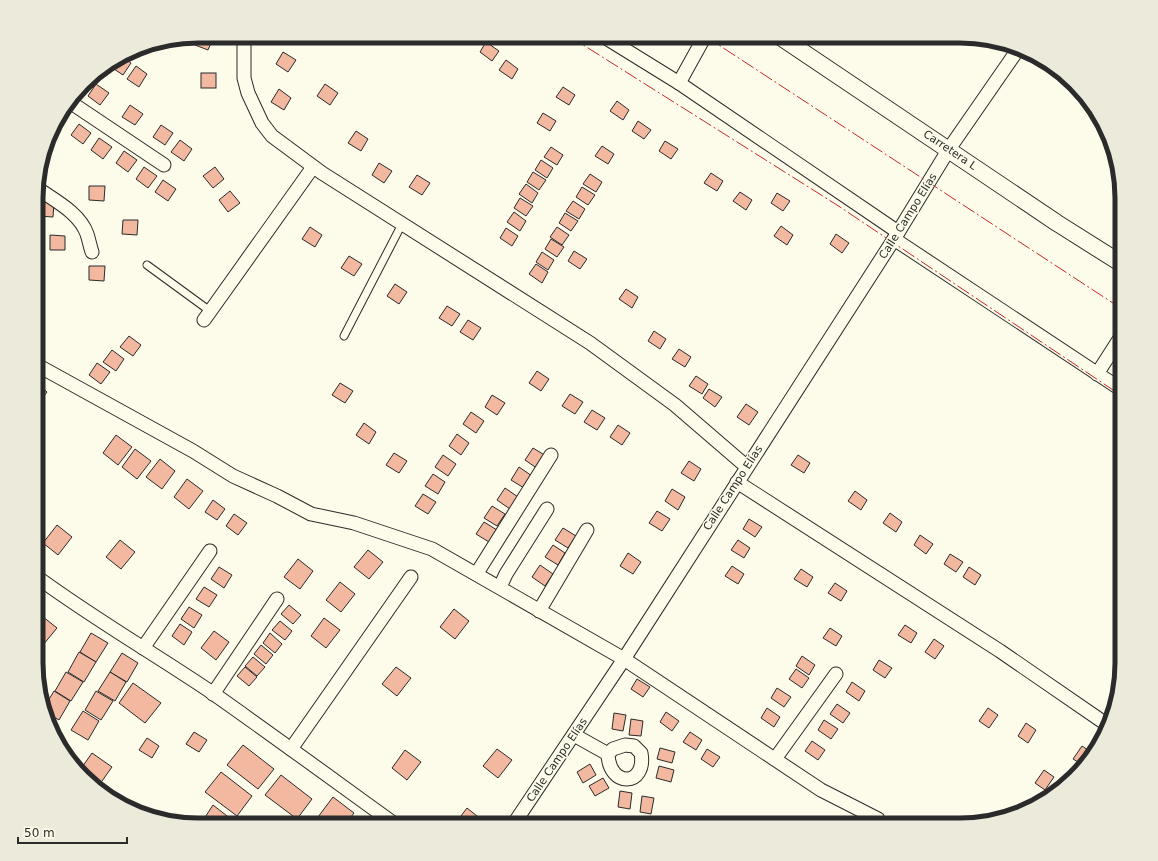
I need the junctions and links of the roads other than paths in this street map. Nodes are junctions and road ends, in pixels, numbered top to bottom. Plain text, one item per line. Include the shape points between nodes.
1 (244, 43) edge
2 (614, 43) edge
3 (701, 43) edge
4 (790, 43) edge
5 (1015, 53) edge
6 (679, 83) junction
7 (74, 105) edge
8 (949, 149) junction
9 (164, 165) dead end
10 (313, 167) junction
11 (43, 192) edge
12 (402, 224) junction
13 (896, 236) junction
14 (92, 252) dead end
15 (1115, 260) edge
16 (147, 265) dead end
17 (207, 316) joint
18 (344, 336) dead end
19 (1115, 346) edge
20 (43, 368) edge
21 (1097, 374) junction
22 (1115, 386) edge
23 (551, 455) dead end
24 (747, 467) junction
25 (737, 482) junction
26 (547, 509) dead end
27 (587, 530) dead end
28 (210, 551) dead end
29 (478, 573) junction
30 (411, 577) dead end
31 (43, 581) edge
32 (500, 588) junction
33 (277, 599) dead end
34 (539, 611) junction
35 (143, 648) junction
36 (624, 659) junction
37 (836, 674) dead end
38 (213, 694) junction
39 (1103, 722) edge
40 (574, 735) junction
41 (291, 749) junction
42 (608, 754) dead end
43 (775, 759) junction
44 (386, 818) edge
45 (519, 818) edge
46 (876, 818) edge

1 - 10 street via 244,78 256,112 272,136
2 - 6 street
3 - 6 street
4 - 8 street, Carretera L
5 - 8 street, Calle Campo Elías
6 - 13 street
7 - 9 street
8 - 13 street, Calle Campo Elías
8 - 15 street, Carretera L
10 - 12 street
10 - 17 street
11 - 14 street via 81,223 87,233
12 - 18 lane
12 - 24 street via 590,343 675,404
13 - 21 street
13 - 24 street, Calle Campo Elías
16 - 17 lane
19 - 21 street
20 - 29 street via 193,451 233,476 311,514 354,523 432,549
21 - 22 street
23 - 29 street
24 - 25 street, Calle Campo Elías
25 - 36 street, Calle Campo Elías
25 - 39 street via 1000,651
26 - 32 street via 506,574
27 - 34 street
28 - 35 street
29 - 32 street
30 - 41 street
31 - 35 street via 84,612
32 - 34 street
33 - 38 street
34 - 36 street
35 - 38 street
36 - 40 street, Calle Campo Elías
36 - 43 street
37 - 43 street
38 - 41 street
40 - 42 street
40 - 45 street, Calle Campo Elías
41 - 44 street
43 - 46 street via 821,790

